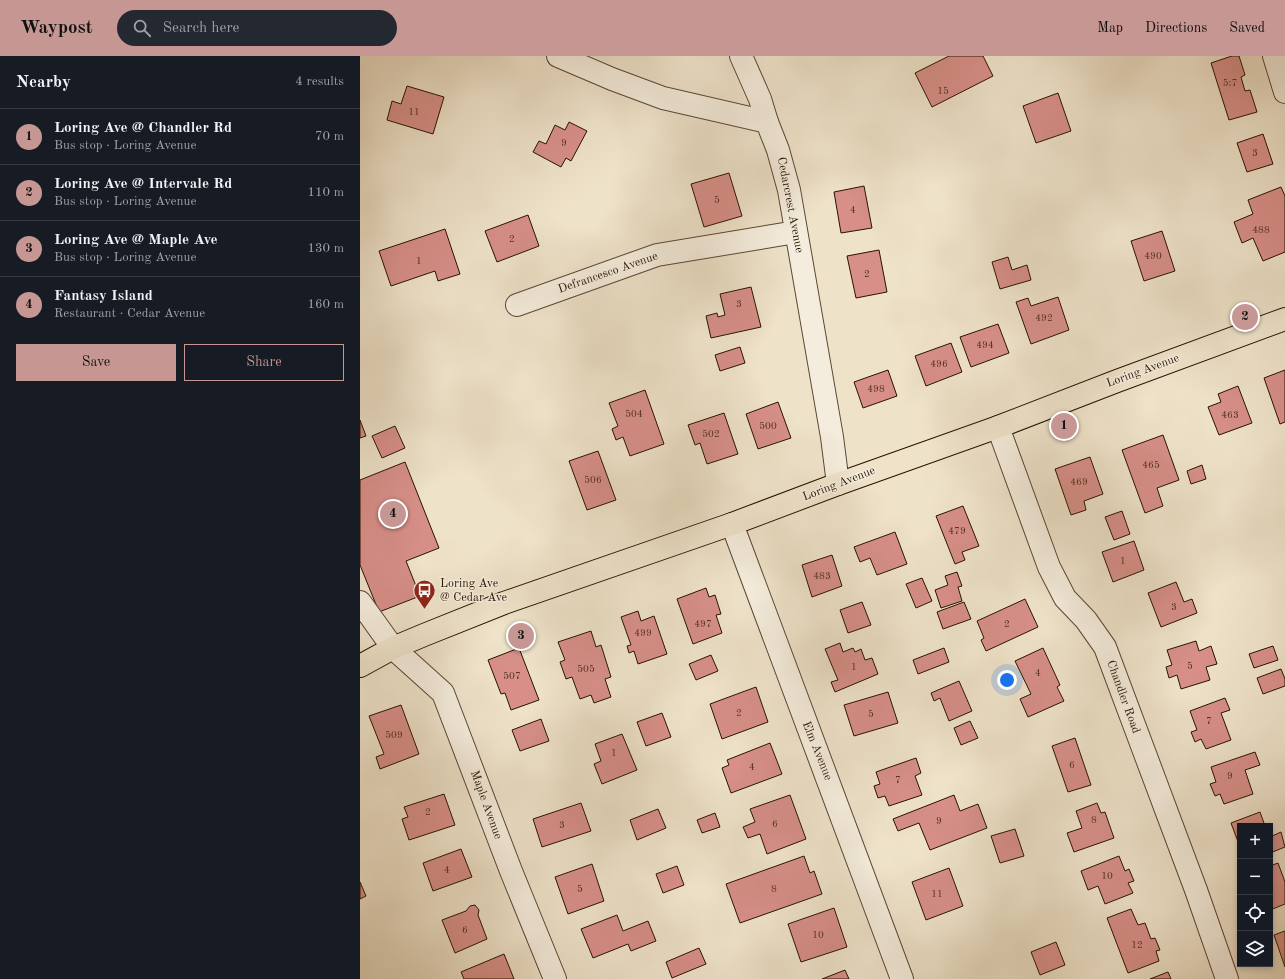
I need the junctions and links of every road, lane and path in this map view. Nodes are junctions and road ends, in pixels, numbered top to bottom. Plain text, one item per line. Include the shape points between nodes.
1 (558, 56) edge
2 (741, 56) edge
3 (1274, 56) edge
4 (1285, 92) edge
5 (768, 122) junction
6 (796, 232) junction
7 (517, 305) dead end
8 (1285, 319) edge
9 (998, 427) junction
10 (838, 484) junction
11 (732, 524) junction
12 (360, 602) edge
13 (393, 648) junction
14 (360, 666) edge
15 (555, 979) edge
16 (902, 979) edge
17 (1226, 979) edge

1 - 5 street via 663,98
2 - 5 street, Cedarcrest Avenue
3 - 4 street
5 - 6 street, Cedarcrest Avenue via 789,190
6 - 7 street, Defrancesco Avenue via 657,255
6 - 10 street, Cedarcrest Avenue
8 - 9 highway, Loring Avenue
9 - 10 highway, Loring Avenue
9 - 17 street, Chandler Road via 1049,567 1065,598 1086,620 1105,647 1196,890
10 - 11 highway, Loring Avenue
11 - 13 highway, Loring Avenue via 504,603
11 - 16 street, Elm Avenue
12 - 13 street, Maple Avenue
13 - 14 highway, Loring Avenue
13 - 15 street, Maple Avenue via 443,693

